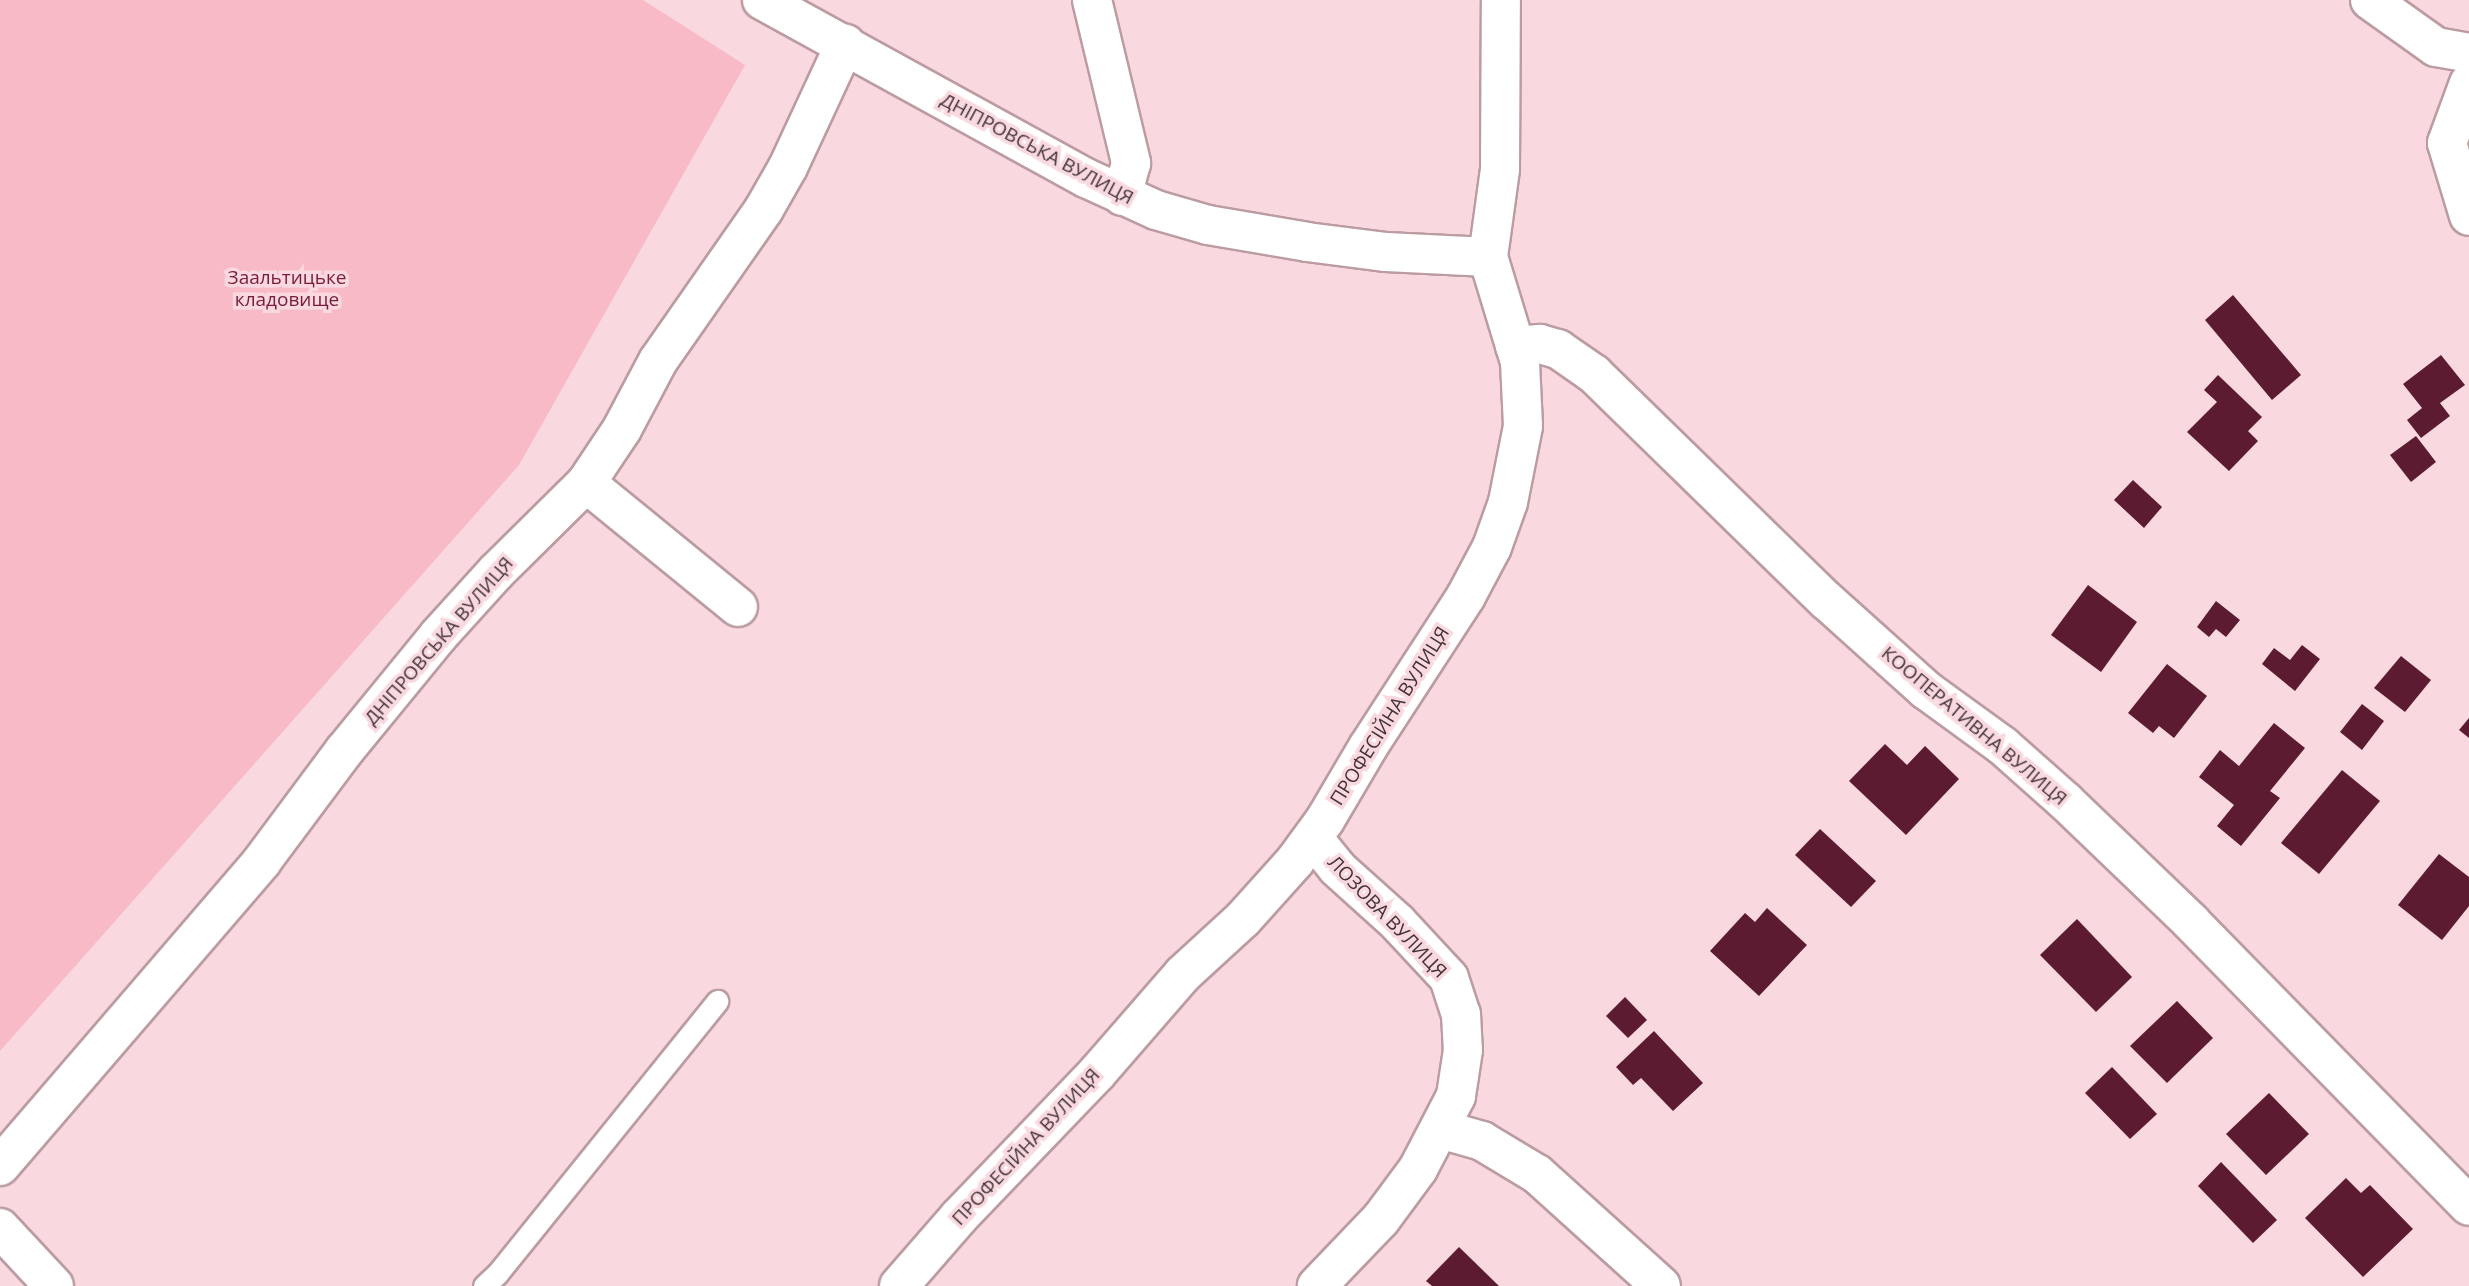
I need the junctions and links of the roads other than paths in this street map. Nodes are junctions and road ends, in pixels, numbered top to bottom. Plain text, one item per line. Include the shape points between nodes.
1 (762, 0) edge
2 (1092, 0) edge
3 (1501, 0) edge
4 (2370, 0) edge
5 (845, 44) junction
6 (2469, 53) edge
7 (2469, 83) edge
8 (1122, 196) junction
9 (2469, 216) edge
10 (1488, 257) junction
11 (1515, 346) junction
12 (586, 483) junction
13 (738, 607) dead end
14 (1313, 838) junction
15 (717, 1001) dead end
16 (1440, 1129) junction
17 (0, 1166) edge
18 (2469, 1206) edge
19 (0, 1228) edge
20 (54, 1286) edge
21 (484, 1286) edge
22 (899, 1286) edge
23 (1317, 1286) edge
24 (1661, 1286) edge

1 - 5 street, ДНІПРОВСЬКА ВУЛИЦЯ
2 - 8 street via 1131,163
3 - 10 street, ПРОФЕСІЙНА ВУЛИЦЯ via 1500,169
4 - 6 street via 2436,47
5 - 8 street, ДНІПРОВСЬКА ВУЛИЦЯ
5 - 12 street, ДНІПРОВСЬКА ВУЛИЦЯ via 764,209 658,361
7 - 9 street via 2447,143
8 - 10 street, ДНІПРОВСЬКА ВУЛИЦЯ via 1175,217 1251,233 1385,252
10 - 11 street, ПРОФЕСІЙНА ВУЛИЦЯ
11 - 14 street, ПРОФЕСІЙНА ВУЛИЦЯ via 1523,385 1523,426 1502,525 1466,596
11 - 18 street, КООПЕРАТИВНА ВУЛИЦЯ via 1558,348 1594,374 1837,610 1926,690 2003,746 2065,801 2191,922
12 - 13 street
12 - 17 street, ДНІПРОВСЬКА ВУЛИЦЯ via 460,611 344,751 262,861
14 - 16 street, ЛОЗОВА ВУЛИЦЯ via 1337,868 1397,922 1449,978 1461,1014 1462,1069 1456,1096
14 - 22 street, ПРОФЕСІЙНА ВУЛИЦЯ via 1243,919 1183,974
15 - 21 lane
16 - 23 street, ЛОЗОВА ВУЛИЦЯ via 1418,1169 1381,1219
16 - 24 street via 1482,1141 1537,1174
19 - 20 street

